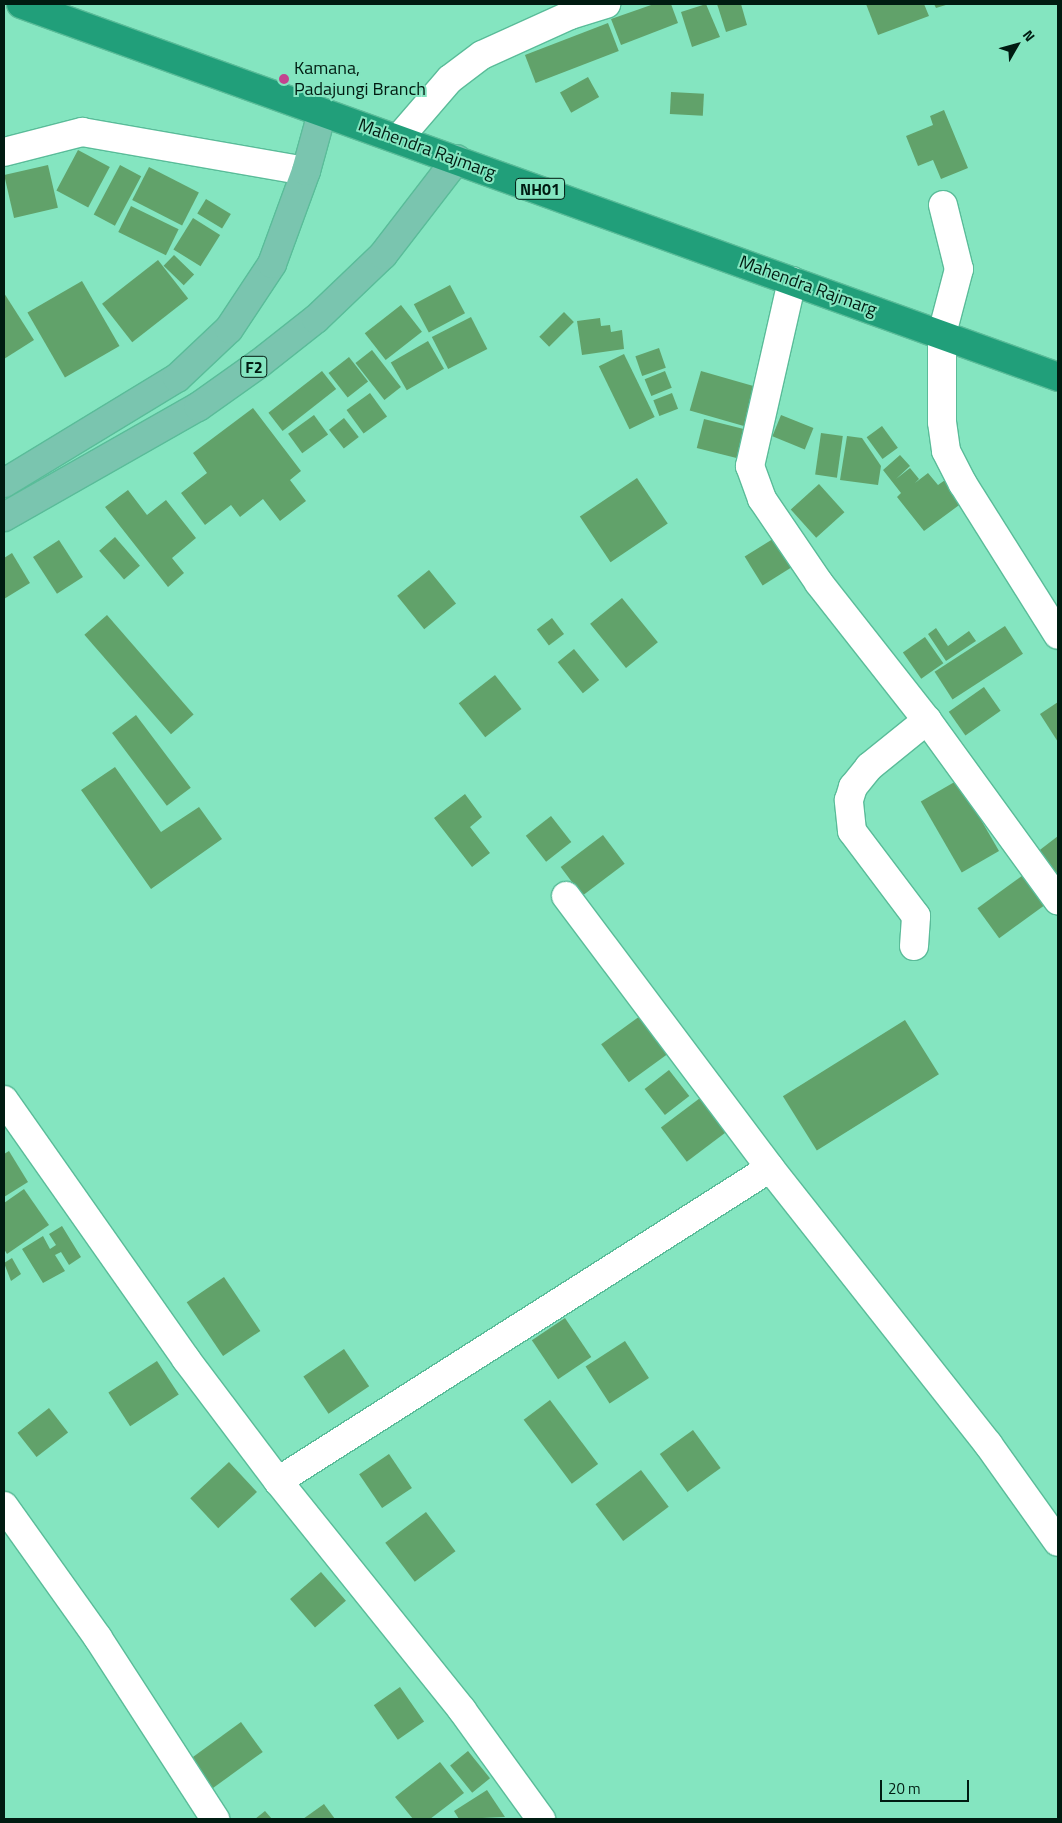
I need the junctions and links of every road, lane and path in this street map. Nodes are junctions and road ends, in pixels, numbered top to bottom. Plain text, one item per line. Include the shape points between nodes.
1 (21, 4) edge
2 (606, 4) edge
3 (322, 113) junction
4 (399, 138) junction
5 (4, 152) edge
6 (457, 159) junction
7 (306, 171) junction
8 (943, 204) dead end
9 (792, 281) junction
10 (942, 334) junction
11 (1058, 377) edge
12 (4, 483) edge
13 (4, 517) edge
14 (1058, 636) edge
15 (928, 720) junction
16 (566, 896) dead end
17 (1058, 900) edge
18 (914, 946) dead end
19 (4, 1100) edge
20 (770, 1168) junction
21 (278, 1482) junction
22 (4, 1506) edge
23 (1058, 1542) edge
24 (215, 1819) edge
25 (541, 1819) edge

1 - 3 highway, Mahendra Rajmarg / NH01
2 - 4 street via 570,15 482,55 450,79
3 - 4 highway, Mahendra Rajmarg / NH01
3 - 7 main road, F2
4 - 6 highway, Mahendra Rajmarg / NH01
5 - 7 street via 82,132
6 - 9 highway, Mahendra Rajmarg / NH01
6 - 13 main road, F2 via 383,255 316,319 281,347 198,408
7 - 12 main road, F2 via 272,264 229,330 177,378
8 - 10 street via 958,269
9 - 10 highway, Mahendra Rajmarg / NH01
9 - 15 street via 750,466 762,499 819,583
10 - 11 highway, Mahendra Rajmarg / NH01
10 - 14 street via 942,422 946,451 963,484
15 - 17 street
15 - 18 street via 868,767 853,787 849,800 852,831 916,916
16 - 20 street
19 - 21 street
20 - 21 street
20 - 23 street via 988,1444
21 - 25 street via 462,1710
22 - 24 street via 98,1638

